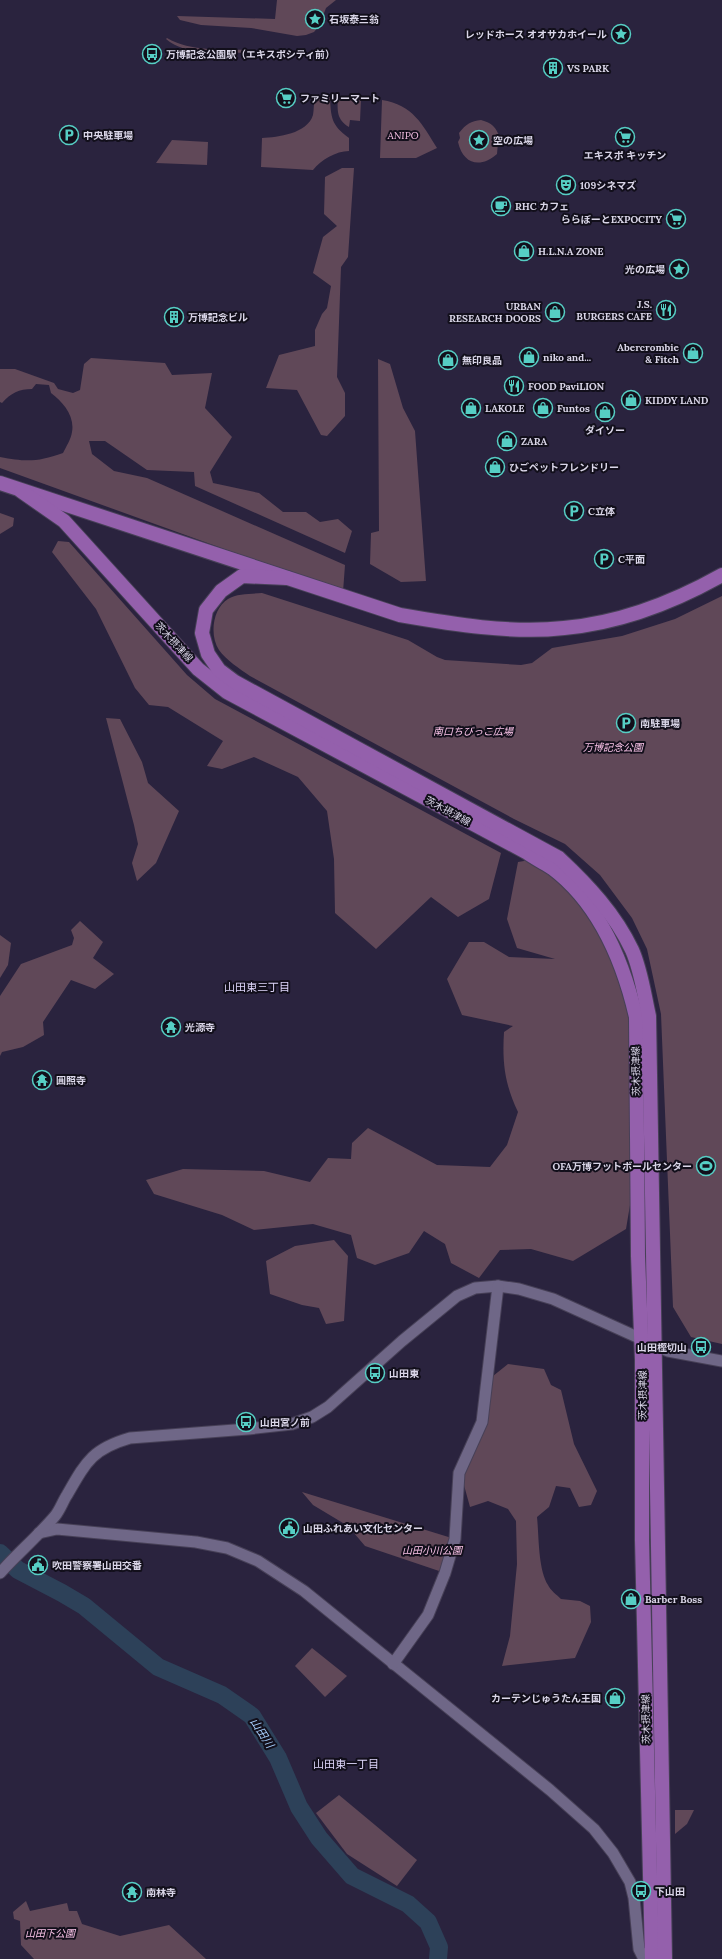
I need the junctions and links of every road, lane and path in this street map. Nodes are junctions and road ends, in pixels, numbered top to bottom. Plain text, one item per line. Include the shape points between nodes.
1 (0, 483) edge
2 (21, 490) junction
3 (722, 575) edge
4 (287, 578) junction
5 (498, 1286) junction
6 (641, 1338) junction
7 (655, 1344) junction
8 (722, 1361) edge
9 (39, 1533) junction
10 (0, 1573) edge
11 (393, 1664) junction
12 (644, 1959) edge
13 (652, 1959) edge
14 (665, 1959) edge

1 - 2 main road, 茨木摂津線
2 - 4 main road, 茨木摂津線
2 - 6 main road, 茨木摂津線 via 64,521 198,669 227,692 526,852 552,869 574,889 600,920 618,955 630,989 636,1017
3 - 4 main road, 茨木摂津線 via 666,603 621,617 563,628 457,625 400,615
4 - 7 main road, 茨木摂津線 via 242,576 221,591 206,610 202,633 208,654 219,670 559,858 582,879 610,913 632,951 643,986 648,1016
5 - 6 street via 520,1289 552,1299
5 - 9 street via 476,1288 457,1296 328,1407 312,1417 292,1424 248,1430 130,1438 115,1442 90,1457 56,1515
5 - 11 street via 482,1422 460,1473 454,1539 428,1615
6 - 7 street
6 - 13 main road, 茨木摂津線 via 642,1540
7 - 8 street via 668,1351
7 - 14 main road, 茨木摂津線
9 - 10 street
9 - 11 street via 57,1529 196,1542 227,1548 258,1560 280,1574
11 - 12 street via 550,1790 594,1829 613,1853 630,1882 639,1949

